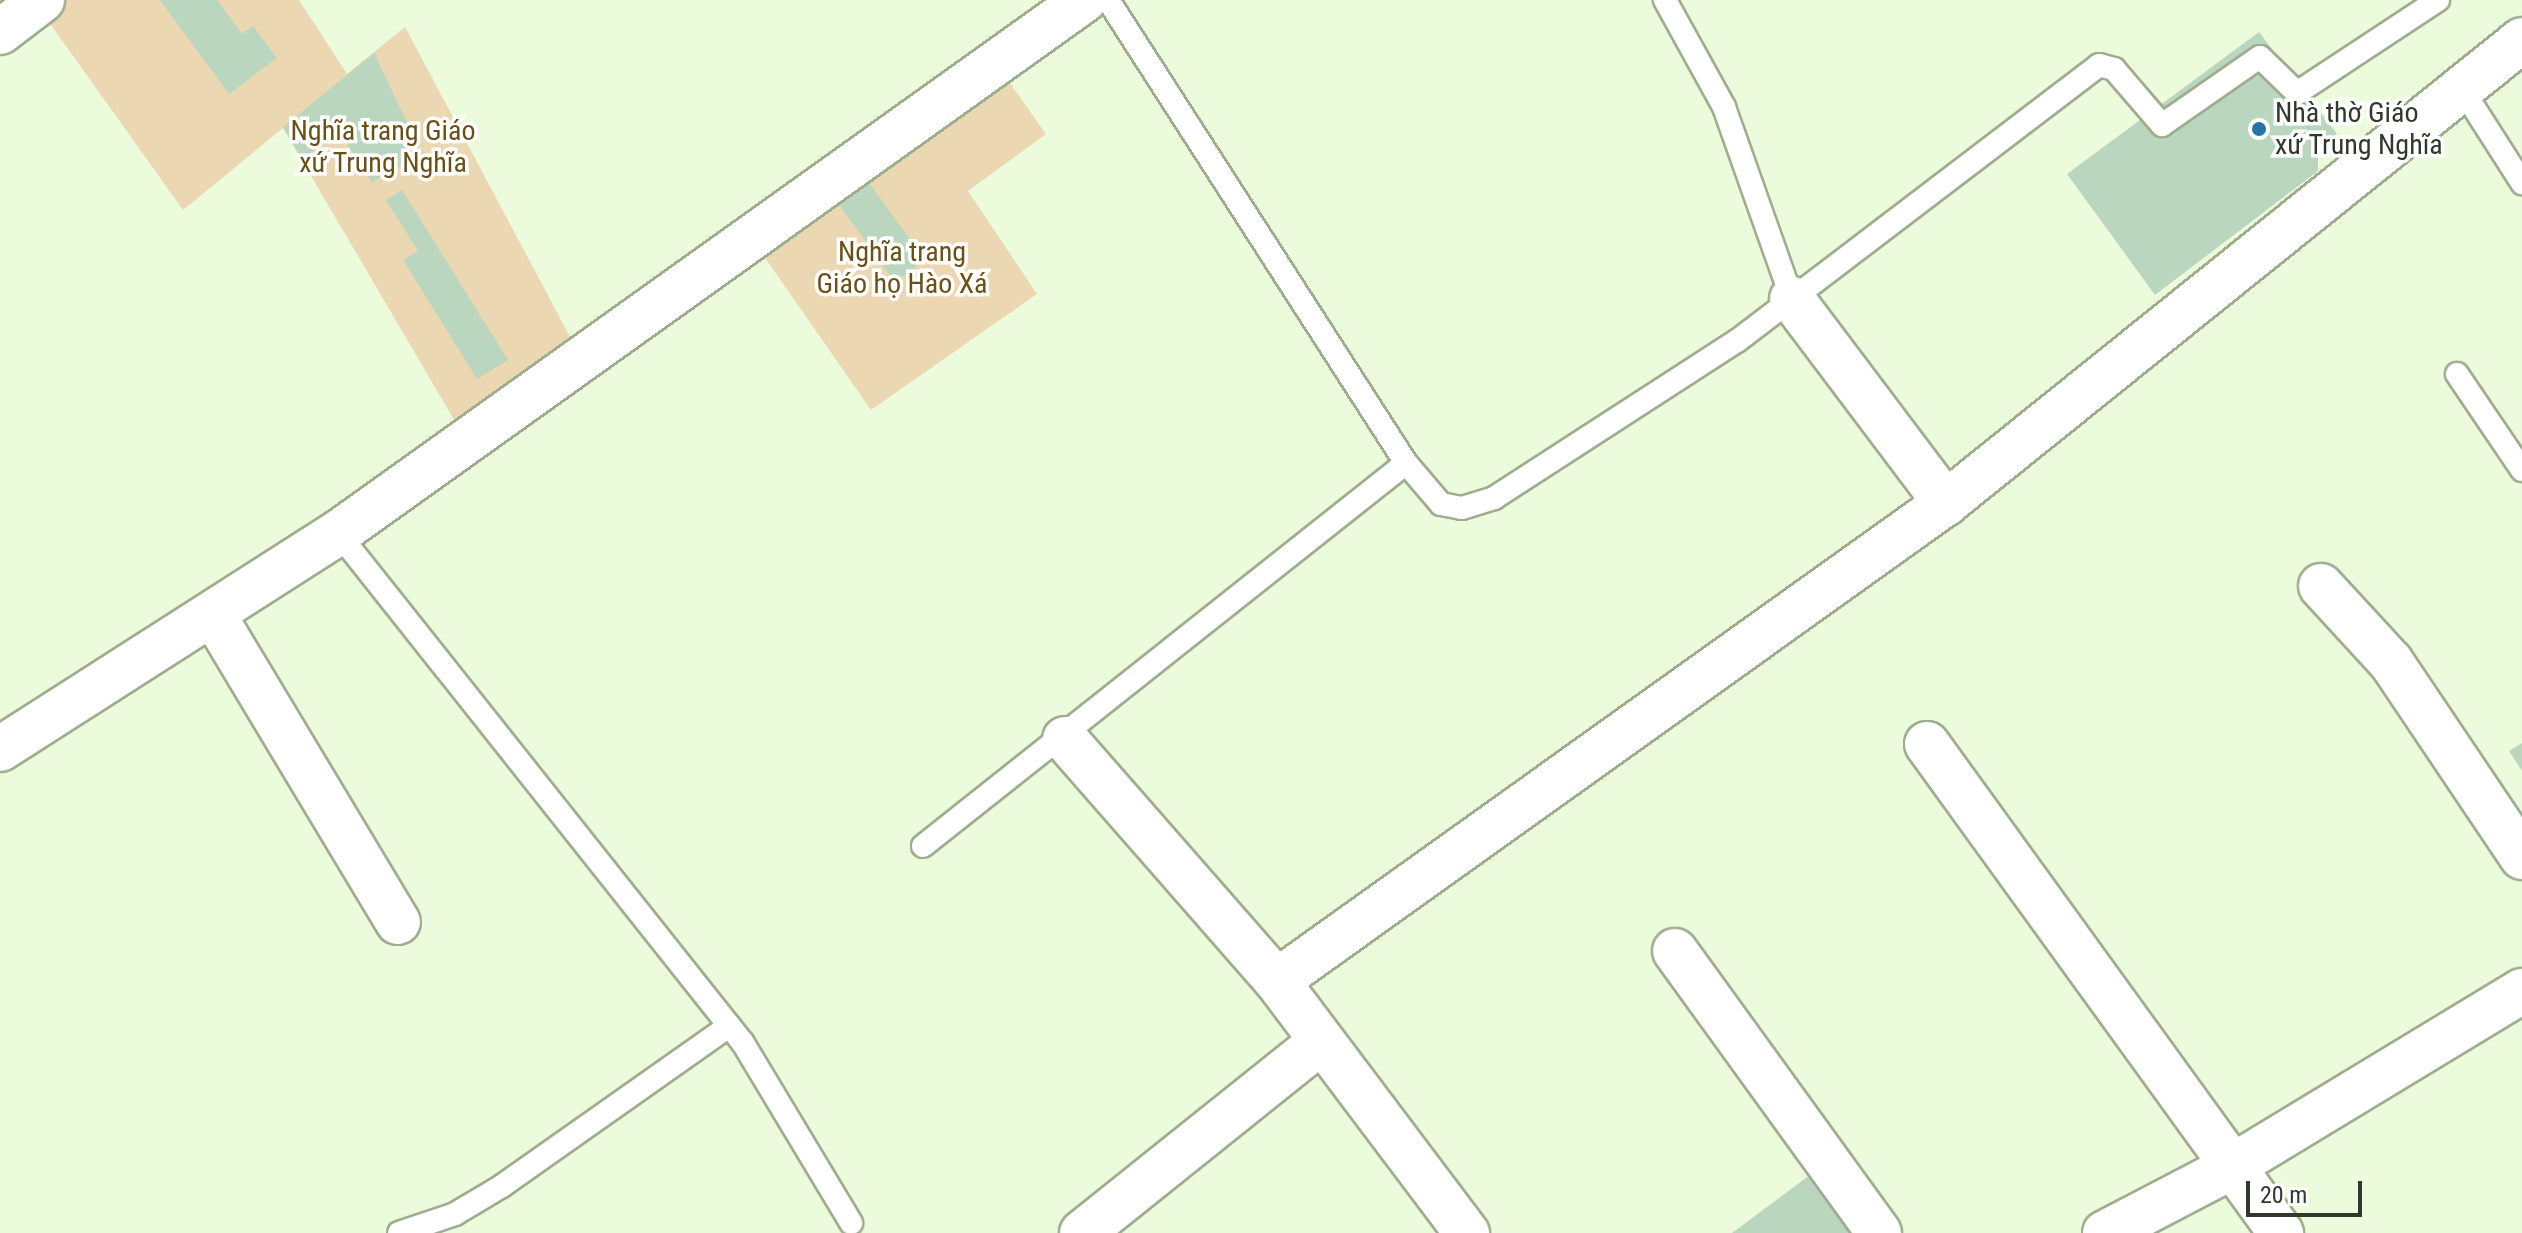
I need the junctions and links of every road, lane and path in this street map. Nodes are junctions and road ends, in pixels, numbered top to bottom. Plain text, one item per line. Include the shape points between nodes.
1 (42, 0) edge
2 (1084, 0) edge
3 (1108, 0) edge
4 (1665, 0) edge
5 (2438, 0) edge
6 (0, 32) edge
7 (2522, 40) edge
8 (2462, 89) junction
9 (2522, 183) edge
10 (1792, 299) junction
11 (2457, 374) dead end
12 (1406, 463) junction
13 (2522, 470) edge
14 (1946, 503) junction
15 (338, 533) junction
16 (2321, 586) dead end
17 (214, 616) junction
18 (1065, 739) junction
19 (1927, 744) dead end
20 (0, 749) edge
21 (923, 846) dead end
22 (2522, 857) edge
23 (398, 922) dead end
24 (1675, 951) dead end
25 (1277, 981) junction
26 (2522, 991) edge
27 (729, 1026) junction
28 (1322, 1041) junction
29 (2228, 1169) junction
30 (851, 1223) dead end
31 (399, 1233) edge
32 (1082, 1233) edge
33 (1467, 1233) edge
34 (1879, 1233) edge
35 (2105, 1233) edge
36 (2281, 1233) edge

1 - 6 street
2 - 15 street
3 - 12 lane
4 - 10 lane via 1724,107
5 - 10 lane via 2297,93 2260,57 2162,125 2114,69 2099,65
7 - 8 street
8 - 9 lane
8 - 14 street
10 - 12 lane via 1494,498 1462,508 1441,504
10 - 14 street
11 - 13 lane
12 - 18 lane
14 - 25 street
15 - 17 street
15 - 27 lane
16 - 22 street via 2391,662
17 - 20 street
17 - 23 street
18 - 21 lane
18 - 25 street
19 - 29 street
24 - 34 street
25 - 28 street
26 - 29 street
27 - 30 lane
27 - 31 lane via 502,1186 455,1214
28 - 32 street
28 - 33 street
29 - 35 street
29 - 36 street

